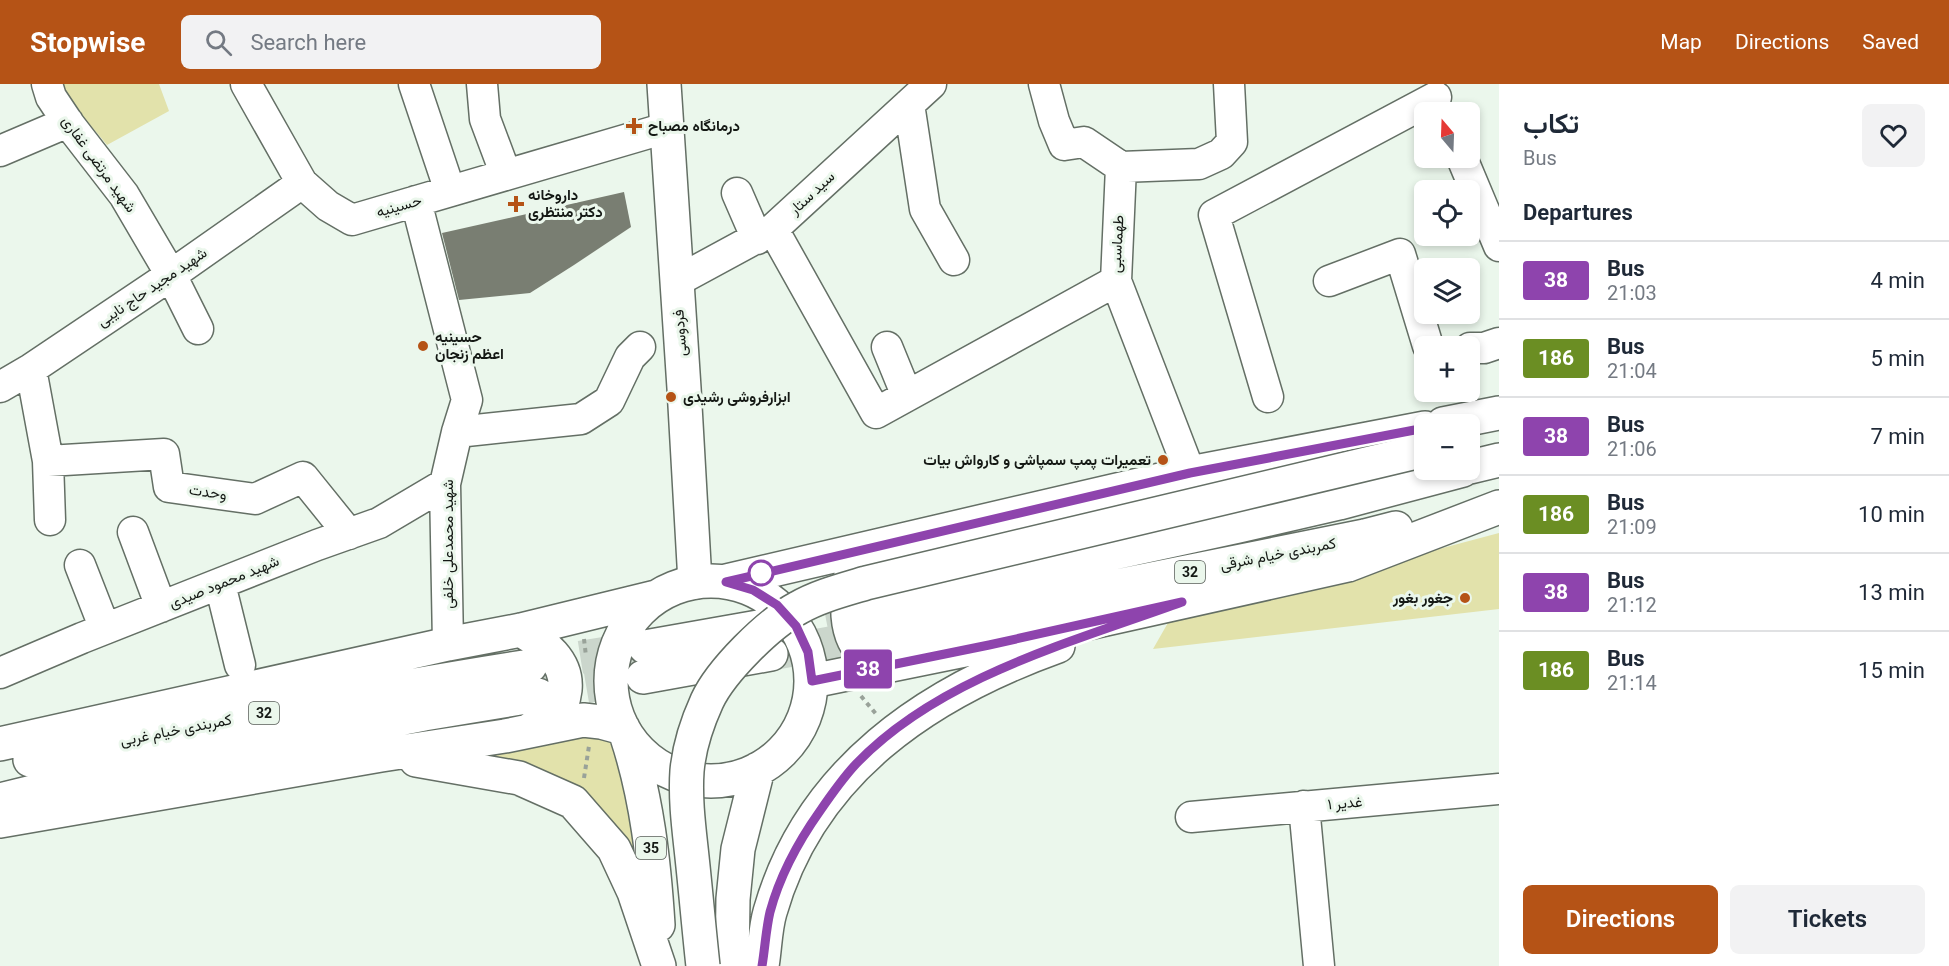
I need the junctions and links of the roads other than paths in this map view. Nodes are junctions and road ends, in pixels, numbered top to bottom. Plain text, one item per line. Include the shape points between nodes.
1 (47, 84) edge
2 (246, 84) edge
3 (414, 84) edge
4 (482, 84) edge
5 (664, 84) edge
6 (931, 84) edge
7 (1044, 84) edge
8 (1229, 84) edge
9 (1438, 98) edge
10 (909, 104) junction
11 (68, 122) junction
12 (666, 128) junction
13 (0, 151) edge
14 (1121, 167) junction
15 (1466, 168) edge
16 (506, 175) junction
17 (302, 183) junction
18 (450, 191) junction
19 (737, 193) dead end
20 (416, 201) junction
21 (765, 234) junction
22 (1499, 246) edge
23 (954, 260) dead end
24 (171, 275) junction
25 (677, 281) junction
26 (1116, 281) junction
27 (1329, 281) dead end
28 (198, 329) dead end
29 (1425, 336) edge
30 (1499, 343) edge
31 (640, 347) dead end
32 (887, 347) dead end
33 (1480, 348) edge
34 (31, 369) junction
35 (0, 387) edge
36 (907, 396) junction
37 (1268, 397) dead end
38 (1499, 413) edge
39 (1480, 417) edge
40 (1414, 430) edge
41 (457, 432) junction
42 (1499, 433) edge
43 (1480, 438) edge
44 (1414, 453) edge
45 (1499, 460) edge
46 (48, 461) junction
47 (1480, 465) edge
48 (1190, 473) junction
49 (1425, 480) edge
50 (445, 484) junction
51 (1499, 499) edge
52 (1499, 507) edge
53 (50, 520) dead end
54 (134, 532) dead end
55 (349, 534) junction
56 (884, 545) junction
57 (80, 565) dead end
58 (710, 582) junction
59 (220, 584) junction
60 (656, 597) junction
61 (1182, 602) junction
62 (161, 607) junction
63 (105, 629) junction
64 (521, 630) junction
65 (767, 640) tunnel mouth
66 (448, 644) junction
67 (644, 662) tunnel mouth
68 (240, 665) dead end
69 (889, 665) junction
70 (0, 673) edge
71 (812, 681) junction
72 (624, 730) junction
73 (526, 732) junction
74 (0, 744) edge
75 (381, 755) junction
76 (0, 766) edge
77 (758, 770) junction
78 (1499, 789) edge
79 (0, 800) edge
80 (1304, 806) junction
81 (1191, 817) dead end
82 (0, 821) edge
83 (660, 966) edge
84 (703, 966) edge
85 (732, 966) edge
86 (762, 966) edge
87 (1319, 966) edge

1 - 11 street, شهید مرتضی غفاری
2 - 17 street
3 - 18 street
4 - 16 street via 485,119
5 - 12 main road, فردوسی
6 - 10 street, سید ستار
7 - 14 street via 1064,145 1084,142
8 - 14 street via 1232,142 1221,154 1199,164
9 - 37 street via 1214,216
10 - 21 street, سید ستار
10 - 23 street via 925,209
11 - 13 street
11 - 24 street, شهید مرتضی غفاری via 124,195
12 - 16 street, حسینیه
12 - 25 main road, فردوسی
14 - 26 street, طهماسبی
15 - 22 street
16 - 18 street, حسینیه
17 - 20 street, حسینیه via 328,206 352,220
17 - 24 street, شهید مجید حاج نایبی
18 - 20 street, حسینیه
19 - 21 street
20 - 41 street, شهید محمدعلی خلفی via 444,290 467,400
21 - 25 street, سید ستار
21 - 36 street via 876,413
24 - 28 street, شهید مرتضی غفاری
24 - 34 street, شهید مجید حاج نایبی
25 - 58 main road, فردوسی
26 - 36 street
26 - 48 street, طهماسبی
27 - 29 street via 1400,254
30 - 33 street
31 - 41 street via 630,357 609,401 582,419
32 - 36 street
34 - 35 street, شهید مجید حاج نایبی
34 - 46 street
38 - 39 main road
40 - 48 main road
41 - 50 street, شهید محمدعلی خلفی
42 - 43 main road
44 - 84 main road, bridge via 866,583 826,595 779,620 744,653 707,700 692,744 687,771 688,823
45 - 47 main road
46 - 53 street
46 - 55 street, وحدت via 164,454 170,487 255,499 303,477
48 - 56 main road
49 - 51 main road, کمربندی خیام شرقی / 32 via 871,620 1365,536
50 - 55 street, شهید محمود صیدی via 379,524
50 - 66 street, شهید محمدعلی خلفی
52 - 61 main road via 1348,565
54 - 62 street
55 - 59 street, شهید محمود صیدی
56 - 58 main road
56 - 69 main road via 864,558 850,579 847,602 848,625 859,649 872,660
57 - 63 street
58 - 60 main road via 675,587
58 - 71 main road via 753,590 777,605 796,626 808,652
59 - 62 street, شهید محمود صیدی
59 - 68 street
60 - 64 main road
60 - 72 main road via 623,633 614,656 614,705
61 - 69 main road
61 - 86 main road via 1034,655 962,688 879,743 835,788 801,838 782,876 770,914
62 - 63 street, شهید محمود صیدی
63 - 70 street, شهید محمود صیدی
64 - 66 main road
64 - 73 main road via 552,652 566,678 564,700 554,717
65 - 67 main road
66 - 74 main road
69 - 71 main road
71 - 77 main road via 808,707 797,732 780,754
72 - 73 main road via 583,720
72 - 77 main road via 645,756 670,772 699,780 729,779
72 - 83 main road, 35 via 634,759 652,852
73 - 75 main road
75 - 82 main road
75 - 83 main road via 519,778 573,802 614,849
76 - 79 main road, کمربندی خیام غربی / 32 via 431,681 534,680 424,714
77 - 85 main road via 738,849
78 - 80 street, غدیر ۱
80 - 81 street, غدیر ۱
80 - 87 street

